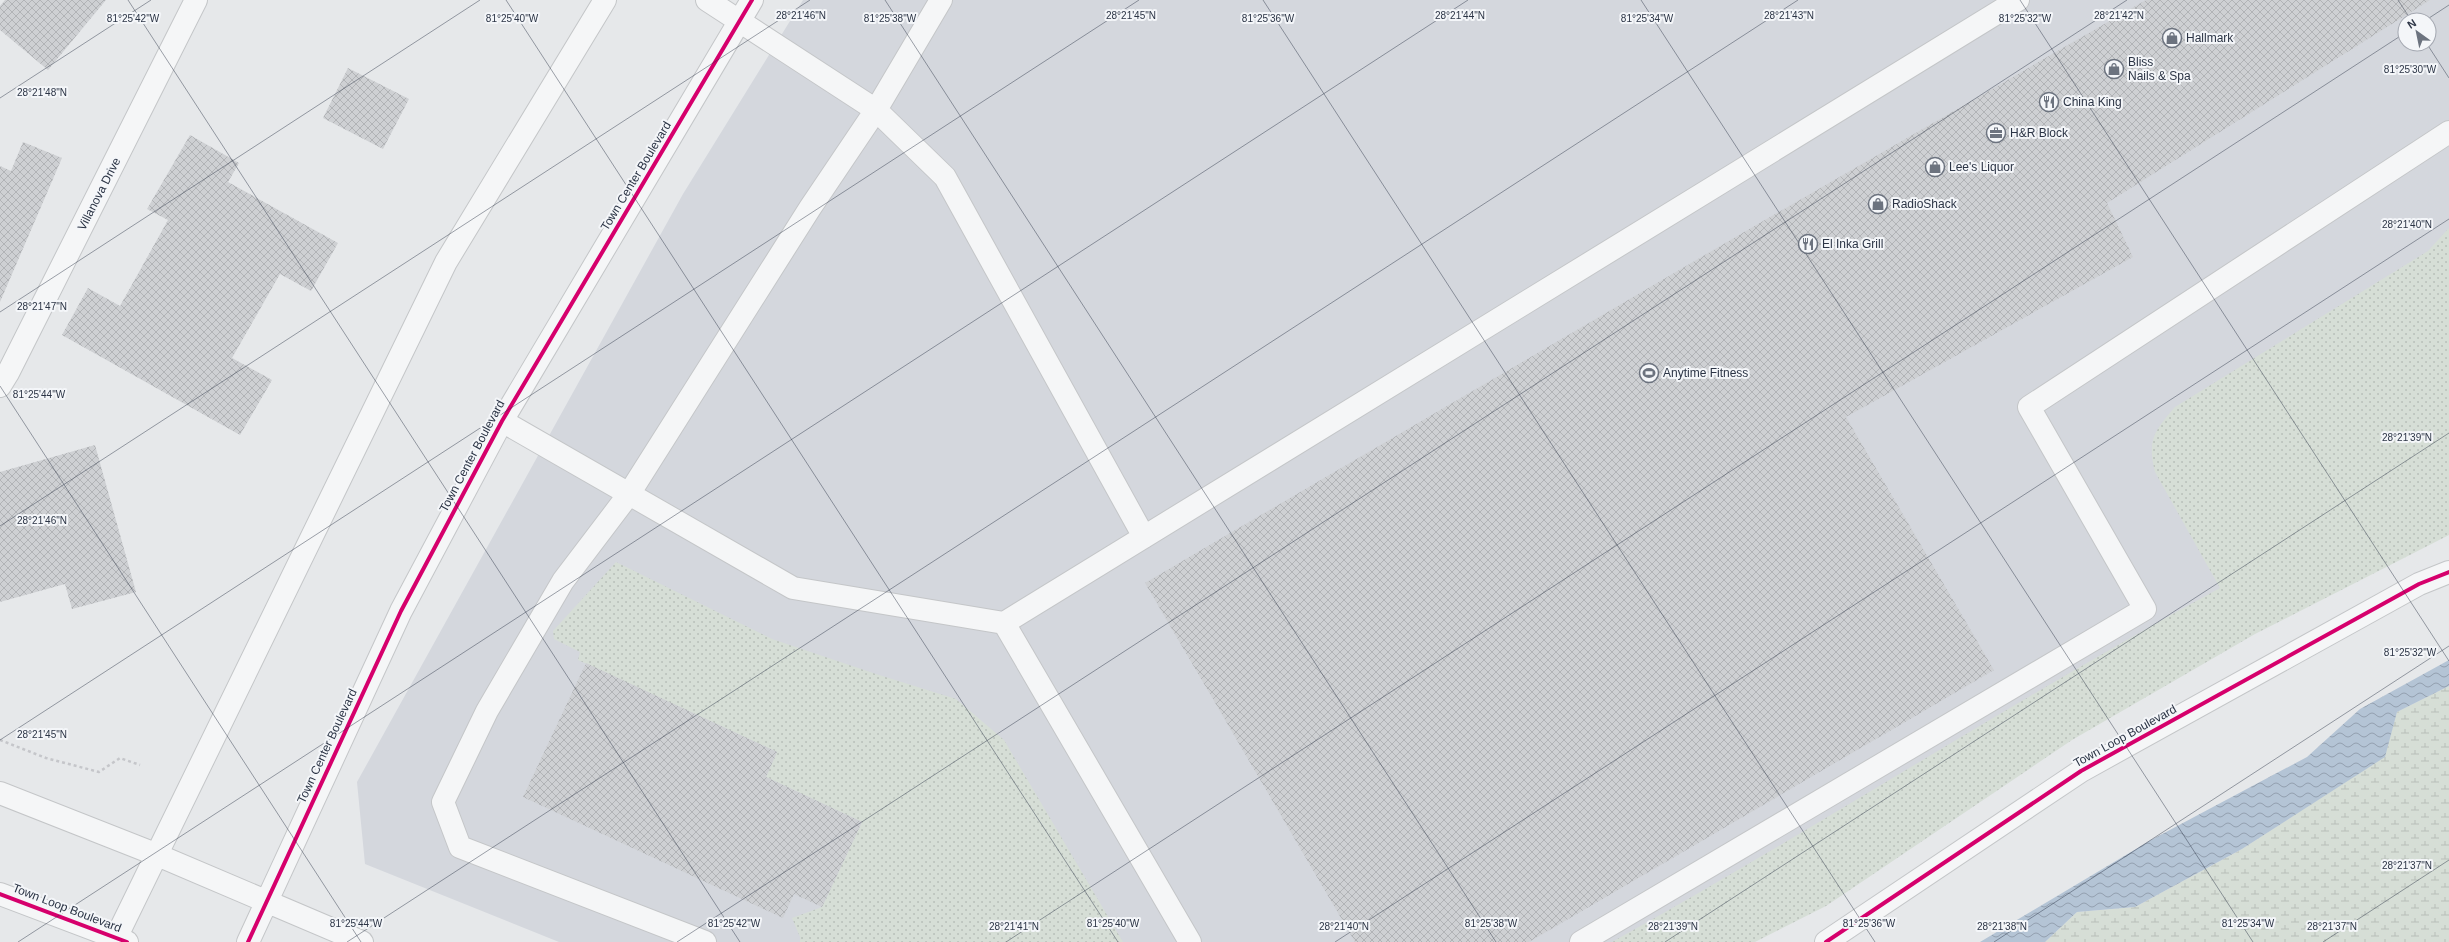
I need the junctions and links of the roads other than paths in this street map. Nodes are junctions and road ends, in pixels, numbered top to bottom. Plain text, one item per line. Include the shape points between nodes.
1 (196, 0) edge
2 (605, 0) edge
3 (707, 0) edge
4 (752, 0) edge
5 (941, 0) edge
6 (2018, 0) edge
7 (739, 21) junction
8 (876, 110) junction
9 (2449, 132) edge
10 (0, 386) edge
11 (502, 421) junction
12 (629, 494) junction
13 (1144, 536) junction
14 (2449, 572) edge
15 (1004, 623) junction
16 (0, 793) edge
17 (155, 854) junction
18 (0, 894) edge
19 (265, 902) junction
20 (119, 940) edge
21 (248, 942) edge
22 (362, 942) edge
23 (705, 942) edge
24 (1190, 942) edge
25 (1580, 942) edge
26 (1826, 942) edge

1 - 10 street, Villanova Drive
2 - 17 street via 446,262
3 - 7 street
4 - 7 street, Town Center Boulevard
5 - 8 street
6 - 13 street
7 - 8 street
7 - 11 street, Town Center Boulevard
8 - 12 street via 810,208
8 - 13 street via 945,177
9 - 25 street via 2029,407 2145,609
11 - 12 street
11 - 19 street, Town Center Boulevard via 402,611
12 - 15 street via 793,588
12 - 23 street via 563,581 487,711 442,802 460,847
13 - 15 street
14 - 26 street, Town Loop Boulevard via 2419,584 2081,771
15 - 24 street
16 - 17 street
17 - 19 street
17 - 20 street
18 - 20 street, Town Loop Boulevard
19 - 21 street, Town Center Boulevard
19 - 22 street

